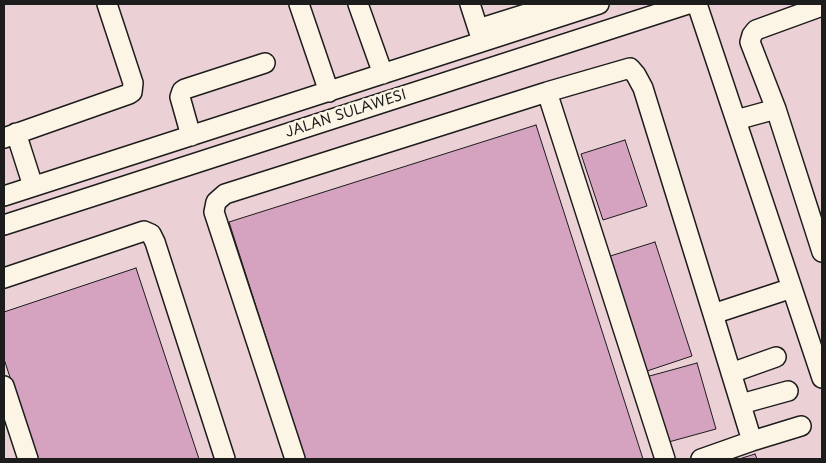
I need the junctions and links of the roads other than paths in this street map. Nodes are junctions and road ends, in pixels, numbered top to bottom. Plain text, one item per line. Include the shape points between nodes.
1 (107, 4) edge
2 (299, 4) edge
3 (358, 4) edge
4 (470, 4) edge
5 (558, 4) edge
6 (600, 4) edge
7 (688, 4) edge
8 (697, 4) edge
9 (822, 6) edge
10 (480, 36) junction
11 (266, 63) dead end
12 (383, 74) junction
13 (329, 92) junction
14 (547, 92) junction
15 (776, 109) junction
16 (736, 120) junction
17 (10, 135) edge
18 (191, 136) junction
19 (33, 186) junction
20 (4, 196) edge
21 (4, 225) edge
22 (822, 252) edge
23 (4, 278) edge
24 (792, 288) junction
25 (713, 314) junction
26 (776, 357) dead end
27 (731, 373) junction
28 (822, 378) edge
29 (4, 386) edge
30 (788, 390) dead end
31 (741, 404) junction
32 (801, 426) dead end
33 (752, 441) junction
34 (28, 459) edge
35 (224, 459) edge
36 (294, 459) edge
37 (665, 459) edge
38 (701, 459) edge

1 - 17 street via 133,84 132,92
2 - 13 street
3 - 12 street
4 - 10 street
5 - 10 street
6 - 10 street, JALAN SULAWESI
7 - 21 street, JALAN SULAWESI
8 - 16 street
9 - 15 street via 756,30 752,35 750,42
10 - 12 street, JALAN SULAWESI
11 - 18 street via 182,91 180,97
12 - 13 street, JALAN SULAWESI
13 - 18 street, JALAN SULAWESI
14 - 25 street via 630,68 636,75 643,88
14 - 36 street via 225,194 216,202 214,212
14 - 37 street
15 - 16 street
15 - 22 street
16 - 24 street
17 - 19 street
18 - 19 street, JALAN SULAWESI
19 - 20 street, JALAN SULAWESI
23 - 35 street via 144,231 151,234
24 - 25 street
24 - 28 street
25 - 27 street
26 - 27 street
27 - 31 street
29 - 34 street
30 - 31 street
31 - 33 street
32 - 33 street
33 - 38 street

